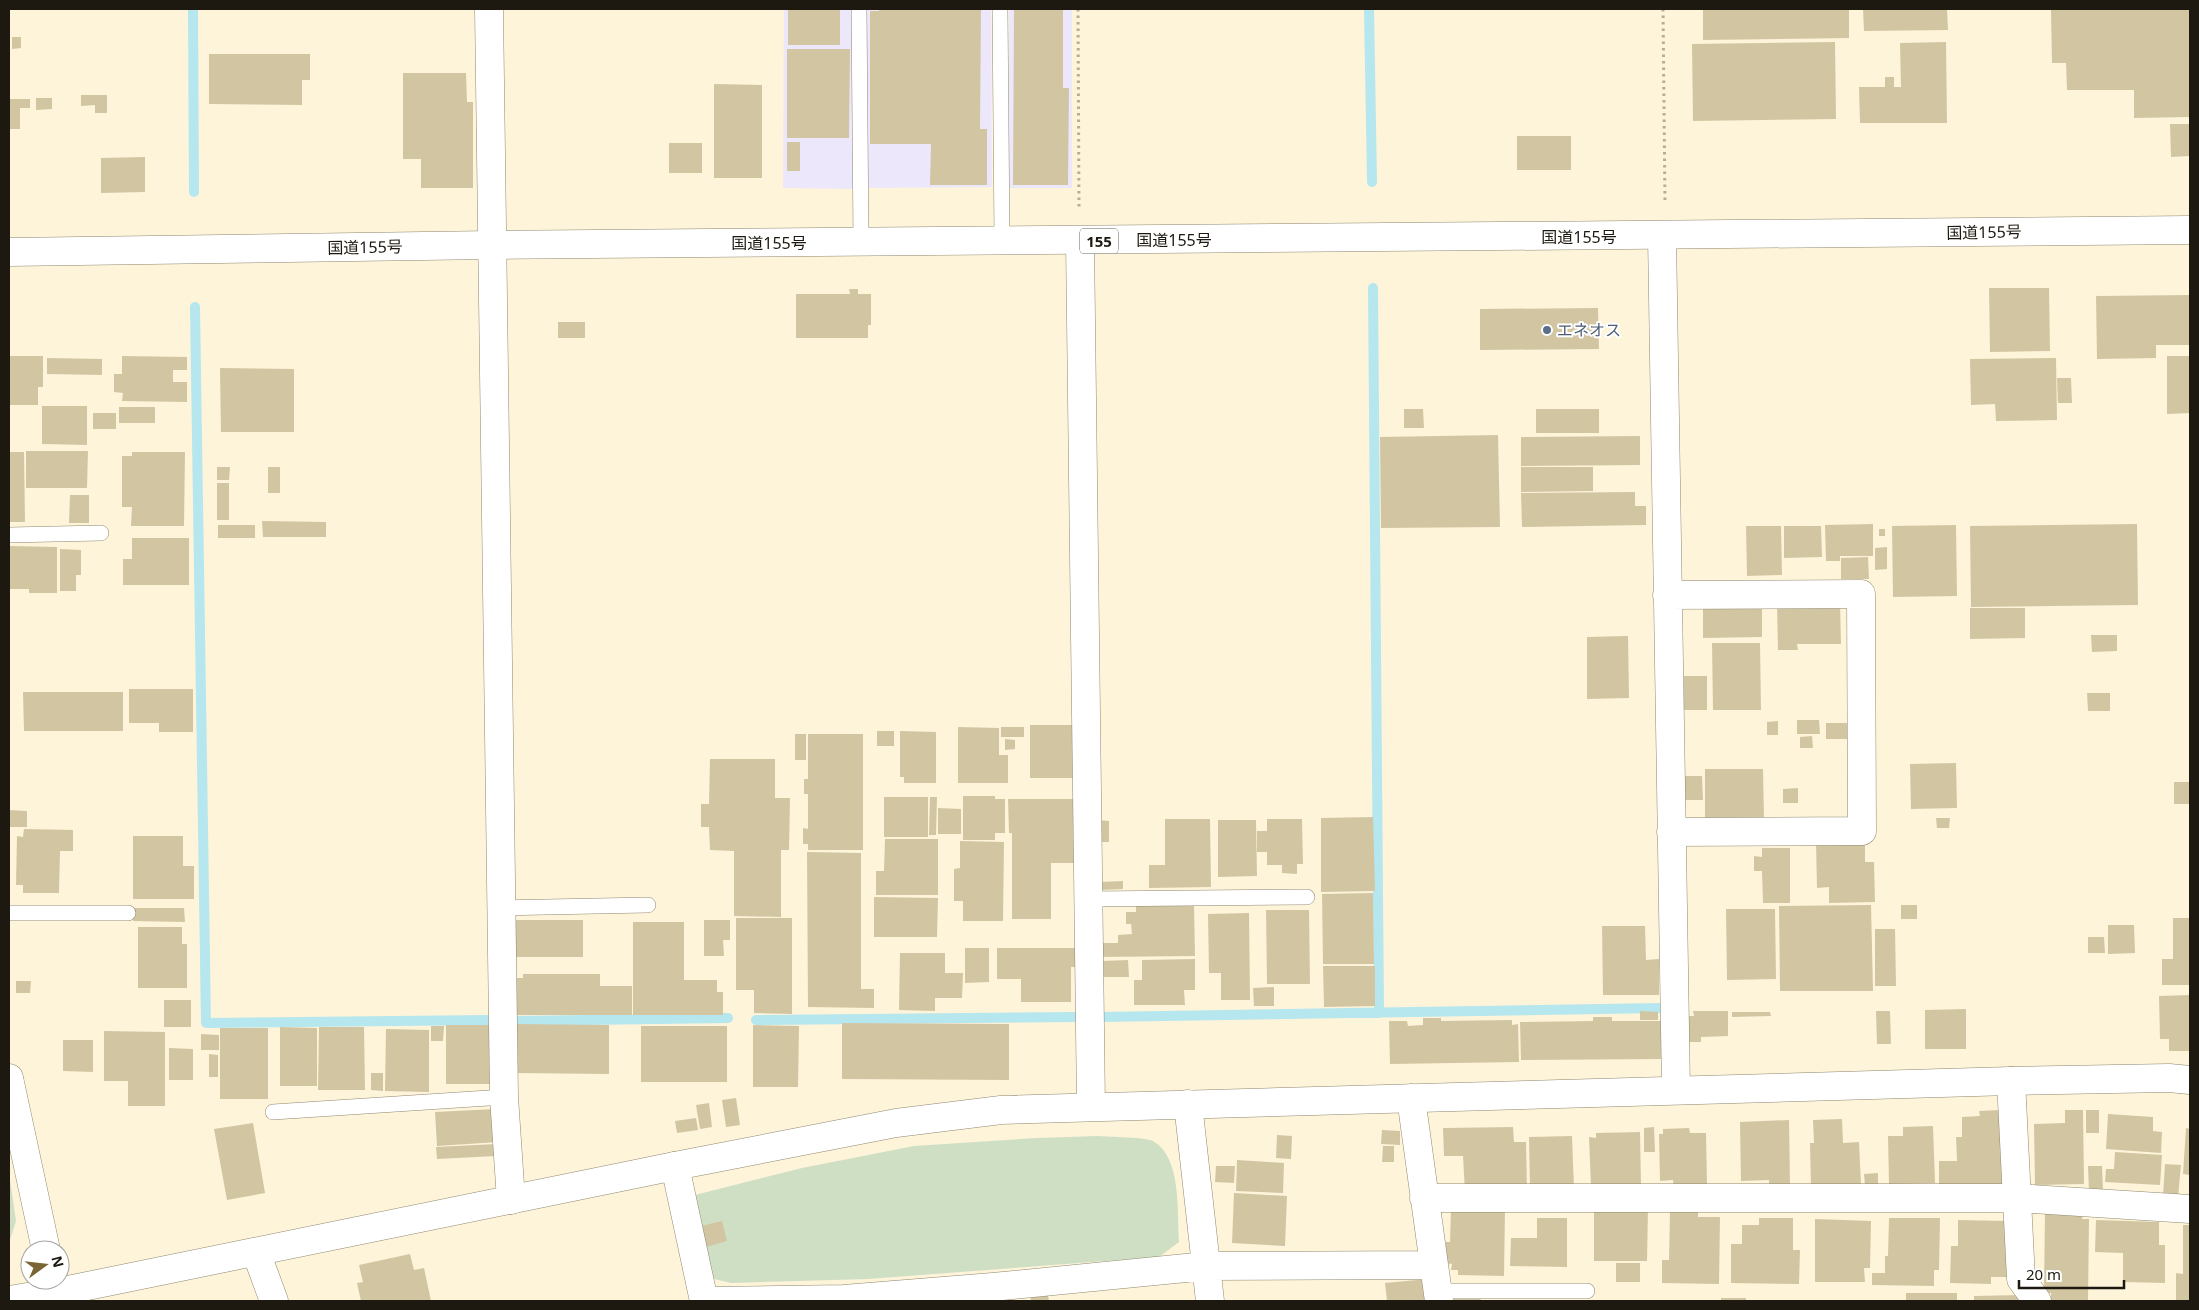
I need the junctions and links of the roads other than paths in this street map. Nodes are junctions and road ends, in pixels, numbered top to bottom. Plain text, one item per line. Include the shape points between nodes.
1 (489, 9) edge
2 (859, 9) edge
3 (1000, 9) edge
4 (2190, 230) edge
5 (1664, 236) junction
6 (1002, 241) junction
7 (1080, 241) junction
8 (861, 242) junction
9 (491, 245) junction
10 (9, 252) edge
11 (101, 533) dead end
12 (9, 535) edge
13 (1667, 595) junction
14 (1671, 832) junction
15 (1307, 897) dead end
16 (1088, 899) junction
17 (648, 905) dead end
18 (501, 908) junction
19 (9, 913) edge
20 (128, 914) dead end
21 (9, 1078) edge
22 (2190, 1080) edge
23 (2011, 1081) junction
24 (1676, 1090) junction
25 (504, 1097) junction
26 (1411, 1098) junction
27 (1188, 1104) junction
28 (1091, 1107) junction
29 (273, 1112) dead end
30 (675, 1166) junction
31 (1424, 1198) junction
32 (2017, 1198) junction
33 (511, 1200) junction
34 (2190, 1209) edge
35 (44, 1240) edge
36 (256, 1252) junction
37 (1434, 1265) junction
38 (1206, 1266) junction
39 (58, 1291) edge
40 (1587, 1291) dead end
41 (994, 1294) edge
42 (1438, 1296) edge
43 (9, 1300) edge
44 (274, 1301) edge
45 (705, 1301) edge
46 (1210, 1301) edge
47 (2037, 1301) edge

1 - 9 main road
2 - 8 lane
3 - 6 lane
4 - 5 main road, 国道155号 / 155
5 - 7 main road, 国道155号 / 155
5 - 13 main road
6 - 7 main road, 国道155号 / 155
6 - 8 main road, 国道155号 / 155
7 - 16 main road
8 - 9 main road, 国道155号 / 155
9 - 10 main road, 国道155号 / 155
9 - 18 main road
11 - 12 lane
13 - 14 main road
13 - 14 main road via 1861,594 1862,831
14 - 24 main road
15 - 16 lane
16 - 28 main road
17 - 18 lane
18 - 25 main road
19 - 20 lane
21 - 35 main road
22 - 23 main road
23 - 24 main road
23 - 32 main road
24 - 26 main road
25 - 29 lane
25 - 33 main road
26 - 27 main road
26 - 31 main road
27 - 28 main road
27 - 38 main road
28 - 30 main road via 1001,1110 896,1123
30 - 33 main road
30 - 45 main road
31 - 32 main road
31 - 37 main road
32 - 34 main road
32 - 47 main road via 2021,1279
33 - 36 main road
36 - 39 main road
36 - 44 main road
37 - 38 main road
37 - 42 main road
38 - 41 main road
38 - 46 main road
39 - 43 main road
40 - 42 lane
41 - 45 main road

